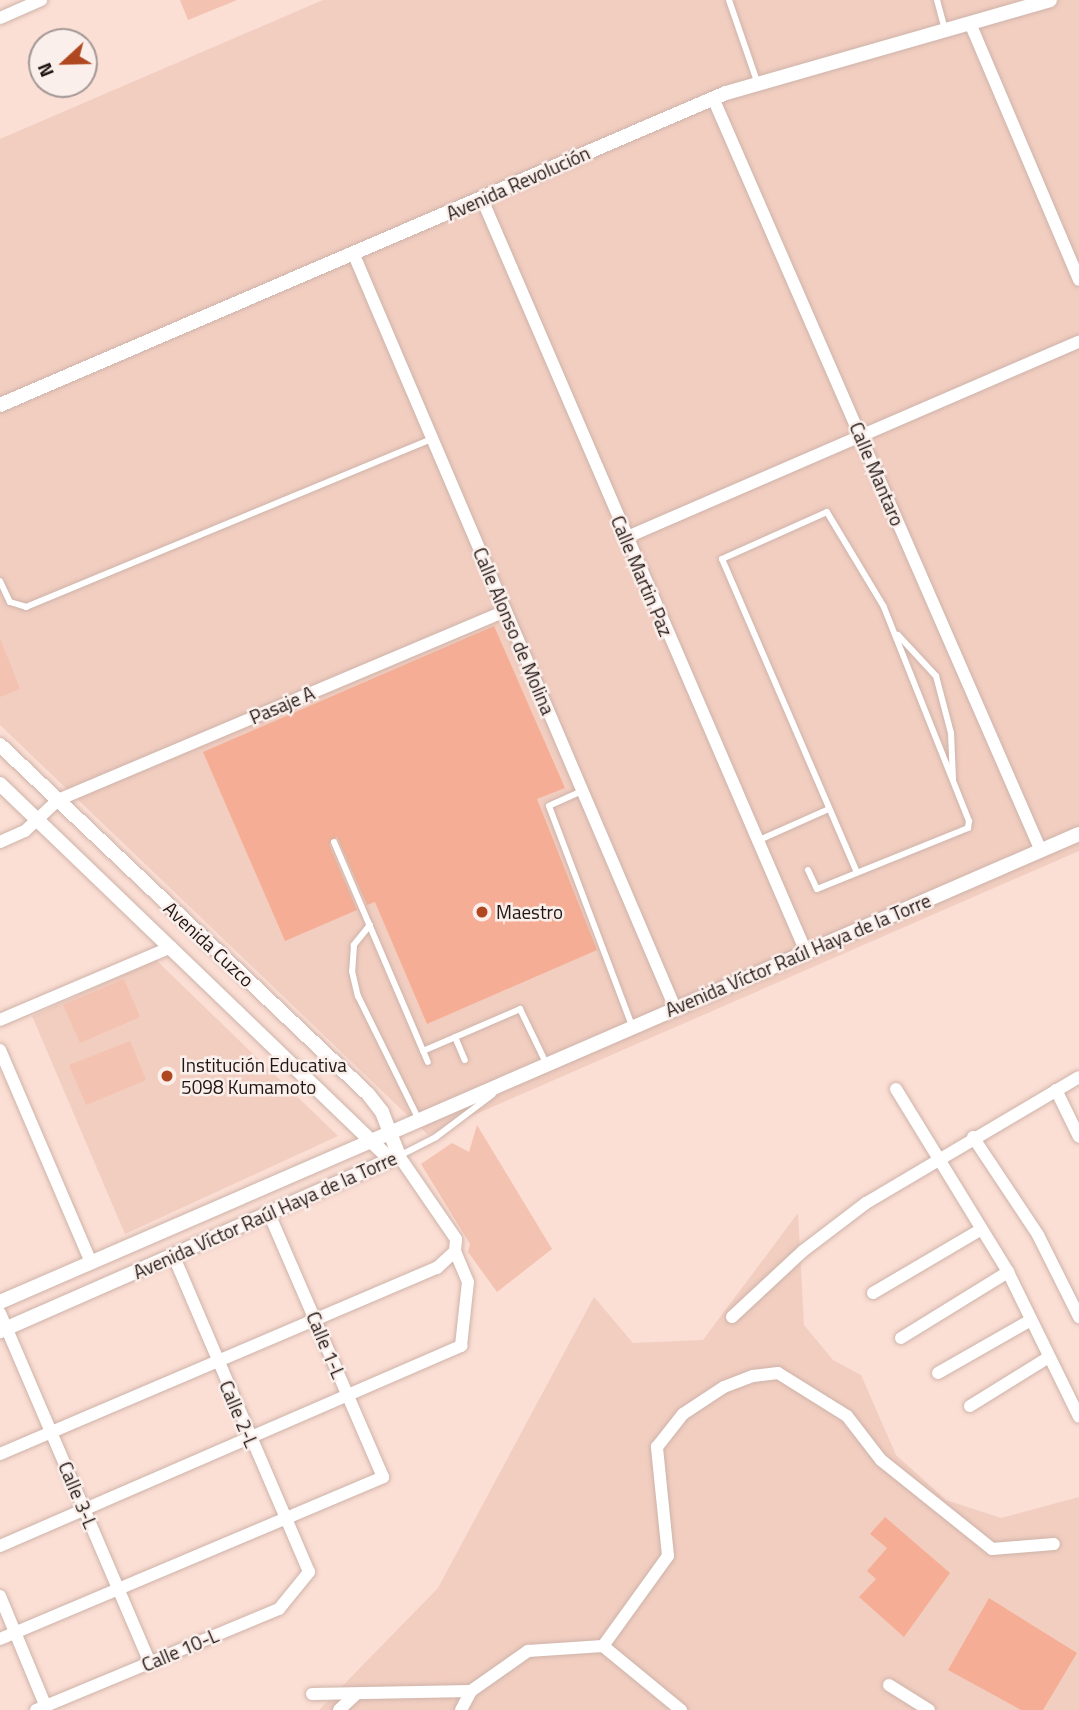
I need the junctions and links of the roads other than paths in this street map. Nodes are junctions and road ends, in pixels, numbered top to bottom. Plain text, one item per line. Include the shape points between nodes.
1 (41, 0) edge
2 (729, 0) edge
3 (937, 0) edge
4 (1050, 0) edge
5 (0, 18) edge
6 (970, 23) junction
7 (945, 30) junction
8 (758, 84) junction
9 (713, 98) junction
10 (482, 199) junction
11 (354, 255) junction
12 (1079, 280) edge
13 (1079, 342) edge
14 (0, 405) edge
15 (861, 437) junction
16 (432, 439) junction
17 (625, 538) junction
18 (0, 581) edge
19 (506, 611) junction
20 (895, 633) junction
21 (0, 745) edge
22 (953, 781) junction
23 (0, 784) edge
24 (582, 791) junction
25 (58, 800) junction
26 (829, 809) junction
27 (38, 821) junction
28 (1079, 834) edge
29 (757, 841) junction
30 (0, 842) edge
31 (334, 842) dead end
32 (1041, 851) junction
33 (808, 870) dead end
34 (857, 872) junction
35 (370, 925) junction
36 (171, 947) junction
37 (806, 952) junction
38 (675, 1008) junction
39 (0, 1020) edge
40 (632, 1026) junction
41 (455, 1037) junction
42 (0, 1050) edge
43 (423, 1051) junction
44 (465, 1060) dead end
45 (428, 1062) dead end
46 (546, 1063) junction
47 (517, 1076) junction
48 (1079, 1077) edge
49 (896, 1089) dead end
50 (1056, 1090) junction
51 (418, 1118) junction
52 (388, 1130) junction
53 (973, 1137) junction
54 (1079, 1137) edge
55 (371, 1139) junction
56 (937, 1157) junction
57 (395, 1158) junction
58 (269, 1213) junction
59 (980, 1230) junction
60 (455, 1251) junction
61 (173, 1255) junction
62 (91, 1262) junction
63 (1008, 1272) junction
64 (873, 1293) dead end
65 (0, 1302) edge
66 (0, 1313) edge
67 (732, 1317) dead end
68 (1079, 1317) edge
69 (314, 1320) junction
70 (1031, 1320) junction
71 (4, 1329) edge
72 (901, 1338) dead end
73 (1049, 1357) junction
74 (217, 1360) junction
75 (938, 1373) dead end
76 (348, 1396) junction
77 (970, 1406) dead end
78 (1079, 1417) edge
79 (51, 1432) junction
80 (249, 1439) junction
81 (0, 1454) edge
82 (84, 1508) junction
83 (284, 1516) junction
84 (1054, 1544) dead end
85 (0, 1546) edge
86 (309, 1572) joint
87 (118, 1587) junction
88 (0, 1596) edge
89 (15, 1632) junction
90 (0, 1639) edge
91 (603, 1646) junction
92 (150, 1663) junction
93 (889, 1685) dead end
94 (471, 1690) junction
95 (312, 1694) dead end
96 (356, 1695) junction
97 (41, 1708) edge
98 (339, 1710) edge
99 (461, 1710) edge
100 (681, 1710) edge
101 (929, 1710) edge

1 - 5 street
2 - 8 lane
3 - 7 lane
4 - 6 street, Avenida Revolución
6 - 7 street, Avenida Revolución
6 - 12 street
7 - 8 street, Avenida Revolución
8 - 9 street, Avenida Revolución
9 - 10 street, Avenida Revolución
9 - 15 street, Calle Mantaro
10 - 11 street, Avenida Revolución
10 - 17 street, Calle Martin Paz
11 - 14 street, Avenida Revolución
11 - 16 street, Calle Alonso de Molina
13 - 15 street
15 - 17 street
15 - 32 street, Calle Mantaro
16 - 18 lane via 26,607 10,602
16 - 19 street, Calle Alonso de Molina
17 - 29 street, Calle Martin Paz
19 - 24 street, Calle Alonso de Molina
19 - 25 street, Pasaje A
20 - 22 lane
20 - 22 lane via 936,676 951,733
20 - 26 lane via 827,512 722,559
21 - 25 street, Avenida Cuzco
22 - 34 lane via 968,828
23 - 27 street, Avenida Cuzco
24 - 38 street, Calle Alonso de Molina
24 - 40 lane via 549,806
25 - 27 street
25 - 52 street, Avenida Cuzco via 368,1094
26 - 29 lane
26 - 34 lane
27 - 30 street
27 - 36 street, Avenida Cuzco
28 - 32 street, Avenida Víctor Raúl Haya de la Torre
29 - 37 street, Calle Martin Paz
31 - 35 lane
32 - 37 street, Avenida Víctor Raúl Haya de la Torre
33 - 34 lane via 817,889
35 - 43 lane
35 - 51 lane via 354,945 352,971 358,996
36 - 39 street
36 - 55 street, Avenida Cuzco
37 - 38 street, Avenida Víctor Raúl Haya de la Torre
38 - 40 street, Avenida Víctor Raúl Haya de la Torre
40 - 46 street, Avenida Víctor Raúl Haya de la Torre
41 - 43 lane
41 - 44 lane
41 - 46 lane via 520,1009
42 - 62 street
43 - 45 lane
46 - 47 street, Avenida Víctor Raúl Haya de la Torre
47 - 51 street, Avenida Víctor Raúl Haya de la Torre
47 - 57 lane, Avenida Víctor Raúl Haya de la Torre via 436,1137
48 - 50 street
49 - 56 street
50 - 53 street
50 - 54 street
51 - 52 street, Avenida Víctor Raúl Haya de la Torre
52 - 55 street, Avenida Víctor Raúl Haya de la Torre
52 - 57 street, Avenida Cuzco
53 - 56 street
53 - 68 street via 1038,1235
55 - 57 street, Avenida Cuzco
55 - 62 street, Avenida Víctor Raúl Haya de la Torre
56 - 59 street
56 - 67 street via 803,1251
57 - 58 street, Avenida Víctor Raúl Haya de la Torre
57 - 60 street via 456,1239
58 - 61 street, Avenida Víctor Raúl Haya de la Torre
58 - 69 street, Calle 1-L
59 - 63 street
59 - 64 street
60 - 69 street via 437,1268
60 - 76 street via 468,1282 461,1346
61 - 71 street, Avenida Víctor Raúl Haya de la Torre
61 - 74 street, Calle 2-L
62 - 65 street, Avenida Víctor Raúl Haya de la Torre
63 - 70 street
63 - 72 street
66 - 71 street, Calle 3-L
69 - 74 street
69 - 76 street, Calle 1-L
70 - 73 street
70 - 75 street
71 - 79 street, Calle 3-L
73 - 77 street
73 - 78 street
74 - 79 street
74 - 80 street, Calle 2-L
76 - 80 street
76 - 83 street, Calle 1-L via 383,1477
79 - 81 street
79 - 82 street, Calle 3-L
80 - 82 street
80 - 83 street, Calle 2-L
82 - 85 street
82 - 87 street, Calle 3-L
83 - 86 street, Calle 2-L
83 - 87 street
84 - 91 street via 992,1549 881,1460 847,1416 778,1373 753,1376 724,1387 683,1414 657,1447 668,1556
86 - 92 street, Calle 10-L via 279,1609
87 - 89 street
87 - 92 street, Calle 3-L
88 - 89 street
89 - 90 street
89 - 97 street
91 - 94 street via 528,1651
91 - 100 street
92 - 97 street, Calle 10-L
93 - 101 street
94 - 96 street
94 - 99 street
95 - 96 street
96 - 98 street

